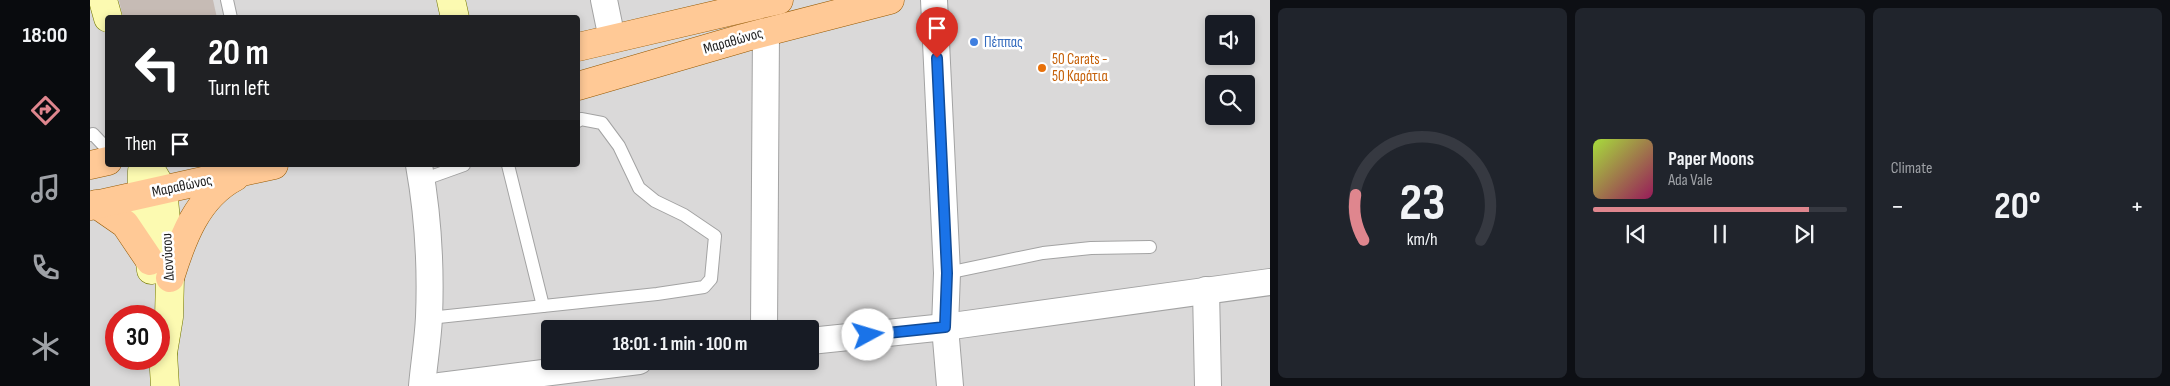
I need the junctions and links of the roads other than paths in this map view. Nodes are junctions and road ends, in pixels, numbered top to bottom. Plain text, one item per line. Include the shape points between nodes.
1 (103, 0) edge
2 (227, 0) edge
3 (451, 0) edge
4 (604, 0) edge
5 (779, 0) edge
6 (890, 0) edge
7 (934, 0) edge
8 (107, 15) edge
9 (230, 15) edge
10 (455, 15) edge
11 (766, 32) junction
12 (612, 39) junction
13 (580, 47) edge
14 (580, 85) edge
15 (580, 120) edge
16 (90, 135) edge
17 (105, 147) edge
18 (105, 162) edge
19 (90, 165) edge
20 (143, 167) edge
21 (148, 167) edge
22 (266, 167) edge
23 (453, 167) edge
24 (508, 167) edge
25 (246, 172) junction
26 (421, 173) edge
27 (153, 192) junction
28 (93, 205) edge
29 (1150, 247) dead end
30 (160, 270) junction
31 (947, 273) junction
32 (1270, 282) edge
33 (1206, 290) junction
34 (157, 305) edge
35 (167, 305) edge
36 (543, 306) junction
37 (429, 318) junction
38 (764, 320) edge
39 (945, 327) junction
40 (819, 340) edge
41 (164, 370) edge
42 (567, 370) edge
43 (165, 386) edge
44 (422, 386) edge
45 (440, 386) edge
46 (950, 386) edge
47 (1208, 386) edge

1 - 8 main road
2 - 9 lane
3 - 10 main road
4 - 12 street
5 - 12 main road, Μαραθώνος
6 - 11 main road, Μαραθώνος
7 - 31 street
11 - 14 main road, Μαραθώνος
11 - 38 street
12 - 13 main road, Μαραθώνος
15 - 36 lane via 602,122 619,146 638,188 715,236 711,279 704,287
16 - 17 lane via 93,134
18 - 19 main road
20 - 27 main road, Διονύσου
21 - 27 main road, Διονύσου
22 - 25 main road, Μαραθώνος
23 - 26 lane
24 - 36 lane
25 - 27 main road, Μαραθώνος
25 - 30 main road via 222,184 196,214 178,252
26 - 37 street via 427,232
27 - 28 main road, Μαραθώνος
27 - 30 main road, Διονύσου
28 - 30 main road via 125,224
29 - 31 lane via 1043,253
30 - 34 main road, Διονύσου
30 - 35 main road, Διονύσου
31 - 39 street
32 - 33 street
33 - 39 street
33 - 47 street
36 - 37 lane
37 - 44 street
39 - 40 street
39 - 46 street
41 - 43 main road, Διονύσου
42 - 45 street

